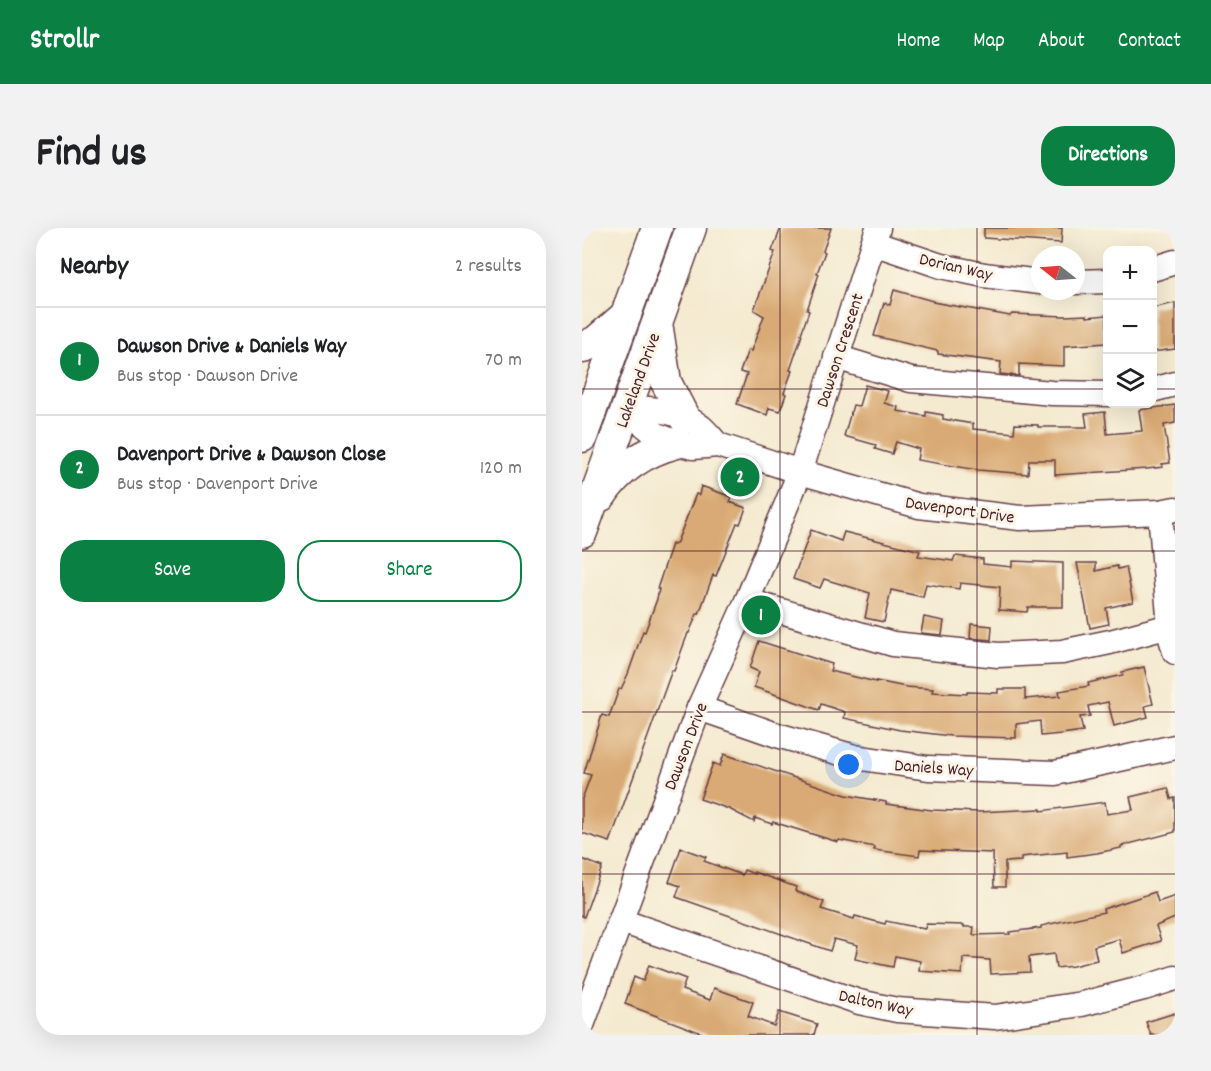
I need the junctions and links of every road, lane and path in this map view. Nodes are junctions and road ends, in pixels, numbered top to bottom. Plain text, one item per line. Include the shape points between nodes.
1 (657, 228) edge
2 (691, 228) edge
3 (876, 236) edge
4 (1175, 262) edge
5 (1157, 267) edge
6 (1031, 281) edge
7 (1103, 281) edge
8 (1085, 282) edge
9 (626, 315) junction
10 (658, 321) junction
11 (582, 348) edge
12 (836, 357) junction
13 (623, 375) junction
14 (1175, 384) edge
15 (1157, 389) edge
16 (587, 391) edge
17 (1103, 394) edge
18 (627, 408) junction
19 (681, 431) junction
20 (592, 433) edge
21 (582, 450) edge
22 (800, 472) junction
23 (600, 479) junction
24 (1168, 510) edge
25 (584, 525) edge
26 (747, 601) junction
27 (1173, 638) edge
28 (699, 708) junction
29 (1175, 747) edge
30 (621, 921) junction
31 (1175, 978) edge
32 (582, 1025) edge

1 - 9 main road, Lakeland Drive
2 - 10 main road, Lakeland Drive
3 - 6 street, Dorian Way via 941,266
3 - 12 street, Dawson Crescent
4 - 5 street
7 - 8 street
9 - 11 main road
9 - 13 main road
9 - 16 main road, Lakeland Drive
10 - 13 main road via 638,358
10 - 18 main road, Lakeland Drive
10 - 19 main road via 666,382
12 - 17 street via 911,380
12 - 22 street, Dawson Crescent
13 - 16 main road
13 - 18 main road
14 - 15 street
16 - 20 main road, Lakeland Drive
18 - 19 street, Davenport Drive via 667,412
18 - 20 main road
18 - 23 main road, Lakeland Drive
19 - 22 street, Davenport Drive via 701,428 718,445
19 - 25 main road via 625,467
20 - 21 main road
20 - 23 main road via 605,440
22 - 24 street, Davenport Drive via 919,506 1009,517
22 - 26 street, Dawson Drive
23 - 25 main road, Lakeland Drive
24 - 27 street
26 - 27 street via 893,644 998,655 1062,652 1110,642
26 - 28 street, Dawson Drive
28 - 29 street, Daniels Way via 855,757 927,768 1055,773
28 - 30 street, Dawson Drive
30 - 31 street, Dalton Way via 859,1002 897,1010 994,1017 1082,1004
30 - 32 street, Dawson Drive

